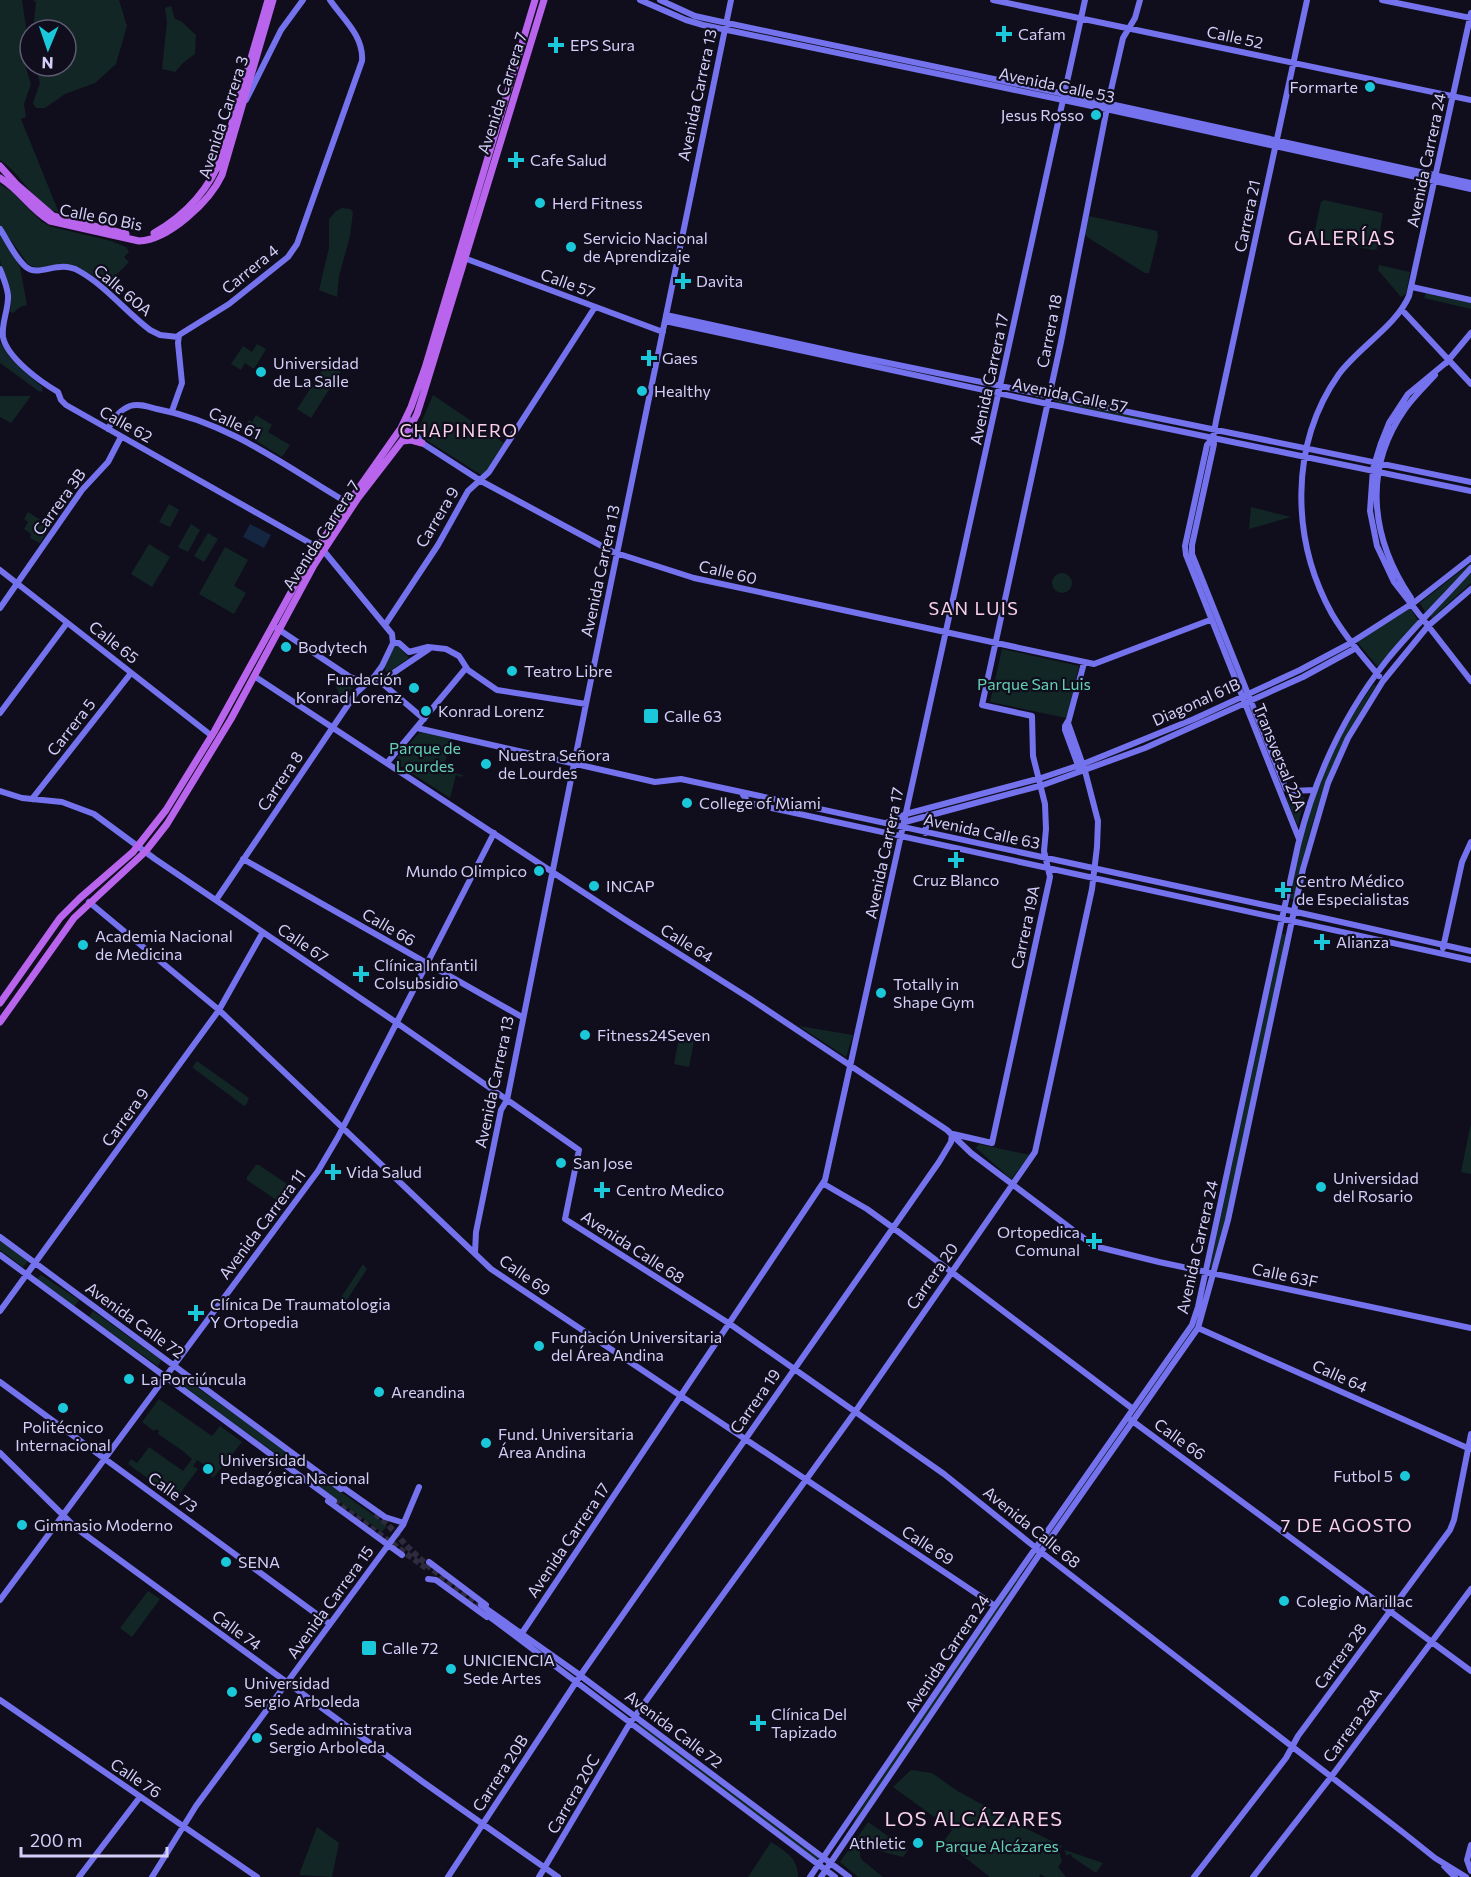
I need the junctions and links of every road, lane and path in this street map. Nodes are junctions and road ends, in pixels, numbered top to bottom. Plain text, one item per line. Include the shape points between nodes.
1 (268, 0) edge
2 (273, 0) edge
3 (303, 0) edge
4 (330, 0) edge
5 (535, 0) edge
6 (544, 0) edge
7 (640, 0) edge
8 (660, 0) edge
9 (731, 0) edge
10 (993, 0) edge
11 (1085, 0) edge
12 (1140, 0) edge
13 (1307, 0) edge
14 (1382, 0) edge
15 (1471, 17) edge
16 (1081, 19) junction
17 (725, 26) junction
18 (1129, 29) junction
19 (1294, 63) junction
20 (1453, 96) junction
21 (1064, 97) junction
22 (1471, 100) edge
23 (1107, 106) junction
24 (242, 108) junction
25 (1276, 144) junction
26 (0, 166) edge
27 (0, 172) edge
28 (0, 178) edge
29 (1436, 179) junction
30 (1471, 183) edge
31 (19, 187) junction
32 (1471, 189) edge
33 (68, 214) dead end
34 (58, 218) junction
35 (171, 225) junction
36 (0, 229) edge
37 (464, 258) junction
38 (0, 269) edge
39 (1412, 287) junction
40 (1471, 300) edge
41 (595, 307) junction
42 (1402, 310) junction
43 (666, 318) junction
44 (663, 332) junction
45 (1471, 333) edge
46 (178, 337) junction
47 (1448, 361) junction
48 (1471, 384) edge
49 (1001, 386) junction
50 (999, 394) junction
51 (1050, 395) junction
52 (1048, 404) junction
53 (172, 411) junction
54 (407, 416) junction
55 (411, 427) junction
56 (108, 429) junction
57 (1214, 429) junction
58 (121, 437) junction
59 (1212, 438) junction
60 (403, 441) junction
61 (422, 443) junction
62 (1307, 449) junction
63 (1305, 457) junction
64 (1377, 463) junction
65 (1375, 471) junction
66 (481, 481) junction
67 (1471, 482) edge
68 (1471, 491) edge
69 (348, 503) junction
70 (320, 549) junction
71 (1188, 549) junction
72 (617, 554) junction
73 (1471, 558) edge
74 (1471, 568) edge
75 (0, 570) edge
76 (17, 584) junction
77 (1471, 589) edge
78 (1412, 603) junction
79 (0, 608) edge
80 (1423, 619) junction
81 (1210, 620) junction
82 (67, 622) junction
83 (385, 625) junction
84 (1428, 626) junction
85 (276, 628) junction
86 (946, 634) junction
87 (393, 643) junction
88 (995, 644) junction
89 (1354, 645) junction
90 (434, 647) junction
91 (1084, 663) junction
92 (382, 666) junction
93 (466, 668) junction
94 (131, 672) junction
95 (392, 674) junction
96 (1377, 674) junction
97 (254, 676) junction
98 (371, 680) junction
99 (1383, 681) junction
100 (1471, 681) edge
101 (380, 682) junction
102 (1244, 695) junction
103 (1247, 703) junction
104 (586, 704) junction
105 (0, 713) edge
106 (1032, 716) joint
107 (424, 720) junction
108 (332, 727) junction
109 (417, 728) junction
110 (212, 736) junction
111 (387, 763) junction
112 (574, 764) junction
113 (1082, 768) junction
114 (1038, 778) junction
115 (1040, 786) junction
116 (1314, 790) junction
117 (0, 791) edge
118 (735, 791) junction
119 (32, 799) junction
120 (928, 815) junction
121 (905, 821) junction
122 (879, 823) junction
123 (494, 833) junction
124 (925, 833) junction
125 (902, 836) junction
126 (1299, 840) junction
127 (1471, 842) edge
128 (138, 847) junction
129 (145, 852) junction
130 (1046, 858) junction
131 (243, 860) junction
132 (1048, 867) junction
133 (1094, 869) junction
134 (553, 872) junction
135 (1094, 877) junction
136 (216, 900) junction
137 (89, 902) junction
138 (1285, 909) junction
139 (1294, 911) junction
140 (1283, 917) junction
141 (1292, 919) junction
142 (263, 932) junction
143 (1443, 945) junction
144 (1471, 951) edge
145 (1442, 953) junction
146 (1471, 960) edge
147 (427, 963) junction
148 (0, 1003) edge
149 (219, 1010) junction
150 (522, 1017) junction
151 (0, 1022) edge
152 (397, 1023) junction
153 (850, 1065) junction
154 (507, 1100) junction
155 (343, 1127) junction
156 (952, 1134) junction
157 (824, 1184) junction
158 (1012, 1185) junction
159 (565, 1219) joint
160 (892, 1227) junction
161 (0, 1237) edge
162 (1094, 1246) joint
163 (475, 1253) junction
164 (0, 1256) edge
165 (35, 1264) junction
166 (952, 1272) junction
167 (1206, 1272) junction
168 (1214, 1274) junction
169 (26, 1275) junction
170 (0, 1311) edge
171 (730, 1324) junction
172 (1198, 1328) junction
173 (1471, 1328) edge
174 (174, 1366) junction
175 (794, 1369) junction
176 (165, 1378) junction
177 (0, 1382) edge
178 (680, 1396) junction
179 (1133, 1409) junction
180 (855, 1412) junction
181 (1130, 1420) junction
182 (1471, 1434) edge
183 (745, 1438) junction
184 (1470, 1448) edge
185 (0, 1453) edge
186 (105, 1460) junction
187 (304, 1461) junction
188 (295, 1474) junction
189 (806, 1480) junction
190 (419, 1487) dead end
191 (341, 1489) dead end
192 (334, 1501) tunnel mouth
193 (62, 1515) junction
194 (404, 1523) junction
195 (388, 1545) junction
196 (1035, 1548) junction
197 (1041, 1552) junction
198 (402, 1555) dead end
199 (429, 1562) tunnel mouth
200 (428, 1579) dead end
201 (1471, 1588) edge
202 (0, 1600) edge
203 (995, 1606) junction
204 (1390, 1610) junction
205 (330, 1624) junction
206 (522, 1633) junction
207 (519, 1640) junction
208 (1432, 1641) junction
209 (1471, 1671) edge
210 (580, 1676) junction
211 (287, 1683) junction
212 (575, 1683) junction
213 (0, 1700) edge
214 (635, 1717) junction
215 (630, 1724) junction
216 (1292, 1747) junction
217 (1331, 1777) junction
218 (140, 1797) junction
219 (483, 1824) junction
220 (182, 1826) junction
221 (1471, 1845) edge
222 (824, 1857) junction
223 (1435, 1858) junction
224 (831, 1863) junction
225 (819, 1864) junction
226 (545, 1868) junction
227 (826, 1870) junction
228 (1471, 1871) edge
229 (79, 1877) edge
230 (152, 1877) edge
231 (256, 1877) edge
232 (448, 1877) edge
233 (539, 1877) edge
234 (558, 1877) edge
235 (810, 1877) edge
236 (821, 1877) edge
237 (835, 1877) edge
238 (849, 1877) edge
239 (1194, 1877) edge
240 (1253, 1877) edge
241 (1455, 1877) edge
242 (1466, 1877) edge

1 - 35 main road, Avenida Carrera 3 via 217,170 196,200
2 - 24 main road, Avenida Carrera 3
3 - 24 main road via 281,30
4 - 46 main road, Carrera 4 via 358,38 362,61 297,244 292,253 229,304
5 - 54 main road, Avenida Carrera 7 via 425,368
6 - 37 main road, Avenida Carrera 7
7 - 17 main road, Avenida Calle 53 via 690,22
8 - 17 main road, Avenida Calle 53
9 - 17 main road, Avenida Carrera 13
10 - 16 main road, Calle 52
11 - 16 main road, Avenida Carrera 17
12 - 18 main road, Carrera 18
13 - 19 main road, Carrera 21
14 - 15 main road
15 - 20 main road, Avenida Carrera 24
16 - 18 main road, Calle 52
16 - 21 main road, Avenida Carrera 17
17 - 21 main road, Avenida Calle 53
17 - 43 main road, Avenida Carrera 13
18 - 19 main road, Calle 52
18 - 23 main road, Carrera 18 via 1123,38
19 - 20 main road, Calle 52
19 - 25 main road, Carrera 21
20 - 22 main road, Calle 52
20 - 29 main road, Avenida Carrera 24
21 - 23 main road, Avenida Calle 53
21 - 49 main road, Avenida Carrera 17
23 - 25 main road, Avenida Calle 53
23 - 51 main road, Carrera 18
24 - 35 main road, Avenida Carrera 3 via 217,185 198,208
25 - 29 main road, Avenida Calle 53
25 - 57 main road, Carrera 21
26 - 31 main road
27 - 31 main road, Calle 60 Bis
28 - 35 main road, Calle 60 Bis via 37,212 56,223 139,241 150,239
29 - 30 main road, Avenida Calle 53
29 - 32 main road, Avenida Calle 53
29 - 39 main road, Avenida Carrera 24
31 - 34 main road, Calle 60 Bis
33 - 34 main road
34 - 35 main road, Calle 60 Bis via 139,237
36 - 46 main road, Calle 60A via 27,268 75,269 150,330 165,337
37 - 41 main road, Calle 57
37 - 55 main road, Avenida Carrera 7
38 - 56 main road, Calle 62 via 8,295 3,333 6,346 20,363 58,392 66,405
39 - 40 main road
39 - 42 main road, Avenida Carrera 24
41 - 44 main road, Calle 57
41 - 66 main road, Carrera 9
42 - 47 main road
42 - 62 main road via 1340,374 1320,408
43 - 44 main road, Avenida Carrera 13
43 - 49 main road, Avenida Calle 57
43 - 50 main road, Avenida Calle 57
44 - 72 main road, Avenida Carrera 13
45 - 47 main road
46 - 53 main road via 182,383
47 - 48 main road
47 - 64 main road via 1416,386 1401,404 1384,433
49 - 50 main road, Avenida Carrera 17
49 - 51 main road, Avenida Calle 57
50 - 52 main road, Avenida Calle 57
50 - 86 main road, Avenida Carrera 17
51 - 52 main road, Carrera 18
51 - 57 main road, Avenida Calle 57
52 - 59 main road, Avenida Calle 57
52 - 88 main road, Carrera 18
53 - 56 main road, Calle 61 via 131,406 117,415
53 - 69 main road, Calle 61 via 236,434
54 - 55 main road, Calle 60
54 - 69 main road, Avenida Carrera 7
55 - 60 main road, Avenida Carrera 7
55 - 61 main road, Calle 60
56 - 58 main road, Calle 62
57 - 59 main road, Carrera 21
57 - 62 main road, Avenida Calle 57
58 - 70 main road, Calle 62
58 - 76 main road, Carrera 3B via 108,462 82,490
59 - 63 main road, Avenida Calle 57
59 - 71 main road, Carrera 21
60 - 61 main road
60 - 70 main road, Avenida Carrera 7
61 - 66 main road, Calle 60
62 - 63 main road
62 - 64 main road, Avenida Calle 57
63 - 65 main road, Avenida Calle 57
63 - 89 main road via 1301,507 1307,549 1326,602
64 - 65 main road
64 - 67 main road, Avenida Calle 57
65 - 68 main road, Avenida Calle 57
65 - 78 main road via 1370,511 1377,546 1394,582
66 - 72 main road, Calle 60
66 - 83 main road, Carrera 9 via 468,491
69 - 70 main road, Avenida Carrera 7
70 - 83 main road, Calle 62
70 - 85 main road, Avenida Carrera 7
71 - 81 main road, Transversal 22A
71 - 102 main road, Transversal 22A
72 - 86 main road, Calle 60 via 694,578
72 - 104 main road, Avenida Carrera 13
73 - 78 main road, Diagonal 61B
74 - 80 main road, Avenida Carrera 24
75 - 76 main road, Calle 65
76 - 79 main road
76 - 82 main road, Calle 65
77 - 84 main road, Avenida Carrera 24
78 - 80 main road
78 - 89 main road, Diagonal 61B
80 - 84 main road
80 - 96 main road, Avenida Carrera 24
81 - 91 main road via 1098,664
81 - 102 main road, Transversal 22A
82 - 94 main road, Calle 65
82 - 105 main road
83 - 87 main road, Calle 62
84 - 99 main road, Avenida Carrera 24
84 - 100 main road
85 - 97 main road, Avenida Carrera 7
85 - 98 main road via 350,677
85 - 110 main road, Avenida Carrera 7
86 - 88 main road, Calle 60
86 - 121 main road, Avenida Carrera 17
87 - 90 main road via 411,652
87 - 92 main road
88 - 91 main road, Calle 60
88 - 106 main road, Carrera 18 via 982,705
89 - 96 main road
89 - 102 main road, Diagonal 61B
89 - 103 main road, Diagonal 61B via 1303,677
90 - 93 main road via 456,653
90 - 95 main road
91 - 113 main road, Carrera 20 via 1069,726
92 - 95 main road
92 - 98 main road
93 - 104 main road via 503,692
93 - 107 main road
94 - 110 main road, Calle 65
94 - 119 main road, Carrera 5
95 - 101 main road
96 - 99 main road
96 - 116 main road, Avenida Carrera 24 via 1334,742
97 - 108 main road, Calle 64
97 - 129 main road, Avenida Carrera 7 via 177,810
98 - 101 main road
98 - 108 main road, Carrera 8 via 356,693
99 - 139 main road, Avenida Carrera 24 via 1348,738 1328,783
101 - 107 main road
102 - 103 main road, Transversal 22A
102 - 113 main road, Diagonal 61B
103 - 113 main road, Diagonal 61B via 1145,748
103 - 116 main road, Transversal 22A via 1287,790
103 - 126 main road, Transversal 22A
104 - 112 main road, Avenida Carrera 13
106 - 114 main road, Carrera 19A
107 - 109 main road
108 - 111 main road, Calle 64
108 - 131 main road, Carrera 8
109 - 111 main road
109 - 112 main road, Avenida Calle 63
110 - 128 main road, Avenida Carrera 7
111 - 123 main road, Calle 64
112 - 118 main road, Avenida Calle 63 via 655,782 681,779
112 - 134 main road, Avenida Carrera 13
113 - 114 main road, Diagonal 61B
113 - 115 main road, Diagonal 61B
113 - 133 main road, Carrera 20 via 1098,821
114 - 115 main road, Carrera 19A
114 - 121 main road, Diagonal 61B
115 - 120 main road, Diagonal 61B
115 - 130 main road, Carrera 19A via 1046,813
116 - 126 main road, Avenida Carrera 24
117 - 119 main road, Calle 67
118 - 122 main road, Avenida Calle 63
118 - 125 main road, Avenida Calle 63 via 749,802
119 - 128 main road, Calle 67 via 62,802 90,812
120 - 121 main road, Diagonal 61B
120 - 124 main road
121 - 122 main road, Avenida Calle 63
121 - 122 main road
121 - 124 main road, Avenida Calle 63
121 - 125 main road, Avenida Carrera 17
123 - 134 main road, Calle 64
123 - 147 main road, Avenida Carrera 11
124 - 130 main road, Avenida Calle 63
125 - 132 main road, Avenida Calle 63
125 - 153 main road, Avenida Carrera 17
126 - 138 main road, Avenida Carrera 24
127 - 143 main road via 1461,862
128 - 129 main road, Calle 67
128 - 148 main road, Avenida Carrera 7 via 64,914
129 - 136 main road, Calle 67
129 - 137 main road, Avenida Carrera 7
130 - 132 main road, Carrera 19A
130 - 133 main road, Avenida Calle 63
131 - 136 main road, Carrera 8
131 - 147 main road, Calle 66
132 - 135 main road, Avenida Calle 63
132 - 156 main road, Carrera 19A via 1050,877 992,1143
133 - 135 main road, Carrera 20
133 - 138 main road, Avenida Calle 63
134 - 150 main road, Avenida Carrera 13
134 - 153 main road, Calle 64
135 - 140 main road, Avenida Calle 63
135 - 158 main road, Carrera 20 via 1035,1152
136 - 142 main road, Calle 67
137 - 149 main road, Calle 69
137 - 151 main road, Avenida Carrera 7 via 66,927
138 - 139 main road, Avenida Calle 63
138 - 140 main road, Avenida Carrera 24
139 - 141 main road, Avenida Carrera 24
139 - 143 main road, Avenida Calle 63
140 - 141 main road, Avenida Calle 63
140 - 167 main road, Avenida Carrera 24
141 - 145 main road, Avenida Calle 63
141 - 168 main road, Avenida Carrera 24
142 - 149 main road, Carrera 9
142 - 152 main road, Calle 67
143 - 144 main road, Avenida Calle 63
143 - 145 main road
145 - 146 main road, Avenida Calle 63
147 - 150 main road, Calle 66
147 - 152 main road, Avenida Carrera 11
149 - 155 main road, Calle 69
149 - 165 main road, Carrera 9
150 - 154 main road, Avenida Carrera 13
152 - 154 main road, Calle 67
152 - 155 main road, Avenida Carrera 11
153 - 156 main road, Calle 64
153 - 157 main road, Avenida Carrera 17
154 - 159 main road, Calle 67 via 579,1150
154 - 163 main road, Avenida Carrera 13 via 501,1110
155 - 163 main road, Calle 69
155 - 174 main road, Avenida Carrera 11 via 318,1171
156 - 158 main road, Calle 64
156 - 160 main road, Carrera 19 via 939,1162
157 - 160 main road
157 - 171 main road, Avenida Carrera 17
158 - 162 main road, Calle 64
158 - 166 main road, Carrera 20
159 - 171 main road, Avenida Calle 68
160 - 166 main road
160 - 175 main road, Carrera 19
161 - 165 main road, Avenida Calle 72
162 - 167 main road, Calle 63F
163 - 178 main road, Calle 69 via 495,1272
164 - 169 main road, Avenida Calle 72
165 - 169 main road, Carrera 9
165 - 174 main road, Avenida Calle 72
166 - 179 main road
166 - 180 main road, Carrera 20
167 - 168 main road, Calle 63F
167 - 179 main road, Avenida Carrera 24 via 1192,1325
168 - 172 main road, Avenida Carrera 24
168 - 173 main road, Calle 63F
169 - 170 main road, Carrera 9
169 - 176 main road, Avenida Calle 72
171 - 175 main road, Avenida Calle 68
171 - 178 main road, Avenida Carrera 17
172 - 181 main road, Avenida Carrera 24
172 - 184 main road, Calle 64
174 - 176 main road, Avenida Carrera 11
174 - 187 main road, Avenida Calle 72
175 - 180 main road, Avenida Calle 68
175 - 183 main road, Carrera 19
176 - 186 main road, Avenida Carrera 11
176 - 188 main road, Avenida Calle 72
177 - 186 main road, Calle 73
178 - 183 main road, Calle 69
178 - 206 main road, Avenida Carrera 17
179 - 181 main road, Calle 66
180 - 189 main road, Carrera 20
180 - 196 main road, Avenida Calle 68 via 944,1474
181 - 196 main road, Avenida Carrera 24
181 - 197 main road, Avenida Carrera 24
181 - 204 main road, Calle 66
182 - 184 main road, Carrera 28
183 - 189 main road, Calle 69
183 - 210 main road, Carrera 19
184 - 204 main road, Carrera 28 via 1453,1525
185 - 193 main road, Calle 74
186 - 193 main road, Avenida Carrera 11
186 - 205 main road, Calle 73
187 - 191 main road, Avenida Calle 72
187 - 194 main road via 385,1517
188 - 192 main road, Avenida Calle 72
188 - 195 main road
189 - 203 main road, Calle 69
189 - 214 main road, Carrera 20
190 - 194 main road, Avenida Carrera 15
193 - 202 main road, Avenida Carrera 11
193 - 211 main road, Calle 74
194 - 195 main road, Avenida Carrera 15
195 - 198 main road
195 - 205 main road, Avenida Carrera 15
196 - 197 main road, Avenida Calle 68
196 - 203 main road, Avenida Carrera 24
197 - 216 main road, Avenida Calle 68
197 - 224 main road, Avenida Carrera 24
199 - 206 main road
200 - 207 main road via 436,1580
201 - 208 main road, Carrera 28A
203 - 222 main road, Avenida Carrera 24
204 - 208 main road, Calle 66
204 - 216 main road, Carrera 28
205 - 211 main road, Avenida Carrera 15
206 - 207 main road, Avenida Calle 72 via 480,1607
206 - 210 main road, Avenida Calle 72
207 - 212 main road, Avenida Calle 72
208 - 209 main road, Calle 66
208 - 217 main road, Carrera 28A
210 - 212 main road, Carrera 19
210 - 214 main road, Avenida Calle 72
211 - 219 main road, Calle 74
211 - 220 main road, Avenida Carrera 15
212 - 215 main road, Avenida Calle 72
212 - 219 main road, Carrera 20B
213 - 218 main road, Calle 76
214 - 215 main road, Carrera 20
214 - 222 main road, Avenida Calle 72
215 - 225 main road, Avenida Calle 72
215 - 226 main road, Carrera 20C
216 - 217 main road, Avenida Calle 68
216 - 239 main road, Carrera 28
217 - 223 main road, Avenida Calle 68
217 - 240 main road, Carrera 28A
218 - 220 main road, Calle 76
218 - 229 main road
219 - 226 main road, Calle 74
219 - 232 main road, Carrera 20B
220 - 230 main road, Avenida Carrera 15
220 - 231 main road, Calle 76
221 - 228 main road via 1467,1860
222 - 224 main road, Avenida Calle 72
222 - 225 main road, Avenida Carrera 24
223 - 241 main road
223 - 242 main road, Avenida Calle 68
224 - 227 main road, Avenida Carrera 24
224 - 238 main road, Avenida Calle 72
225 - 227 main road, Avenida Calle 72
225 - 235 main road, Avenida Carrera 24
226 - 233 main road, Carrera 20C
226 - 234 main road, Calle 74
227 - 236 main road, Avenida Carrera 24
227 - 237 main road, Avenida Calle 72

